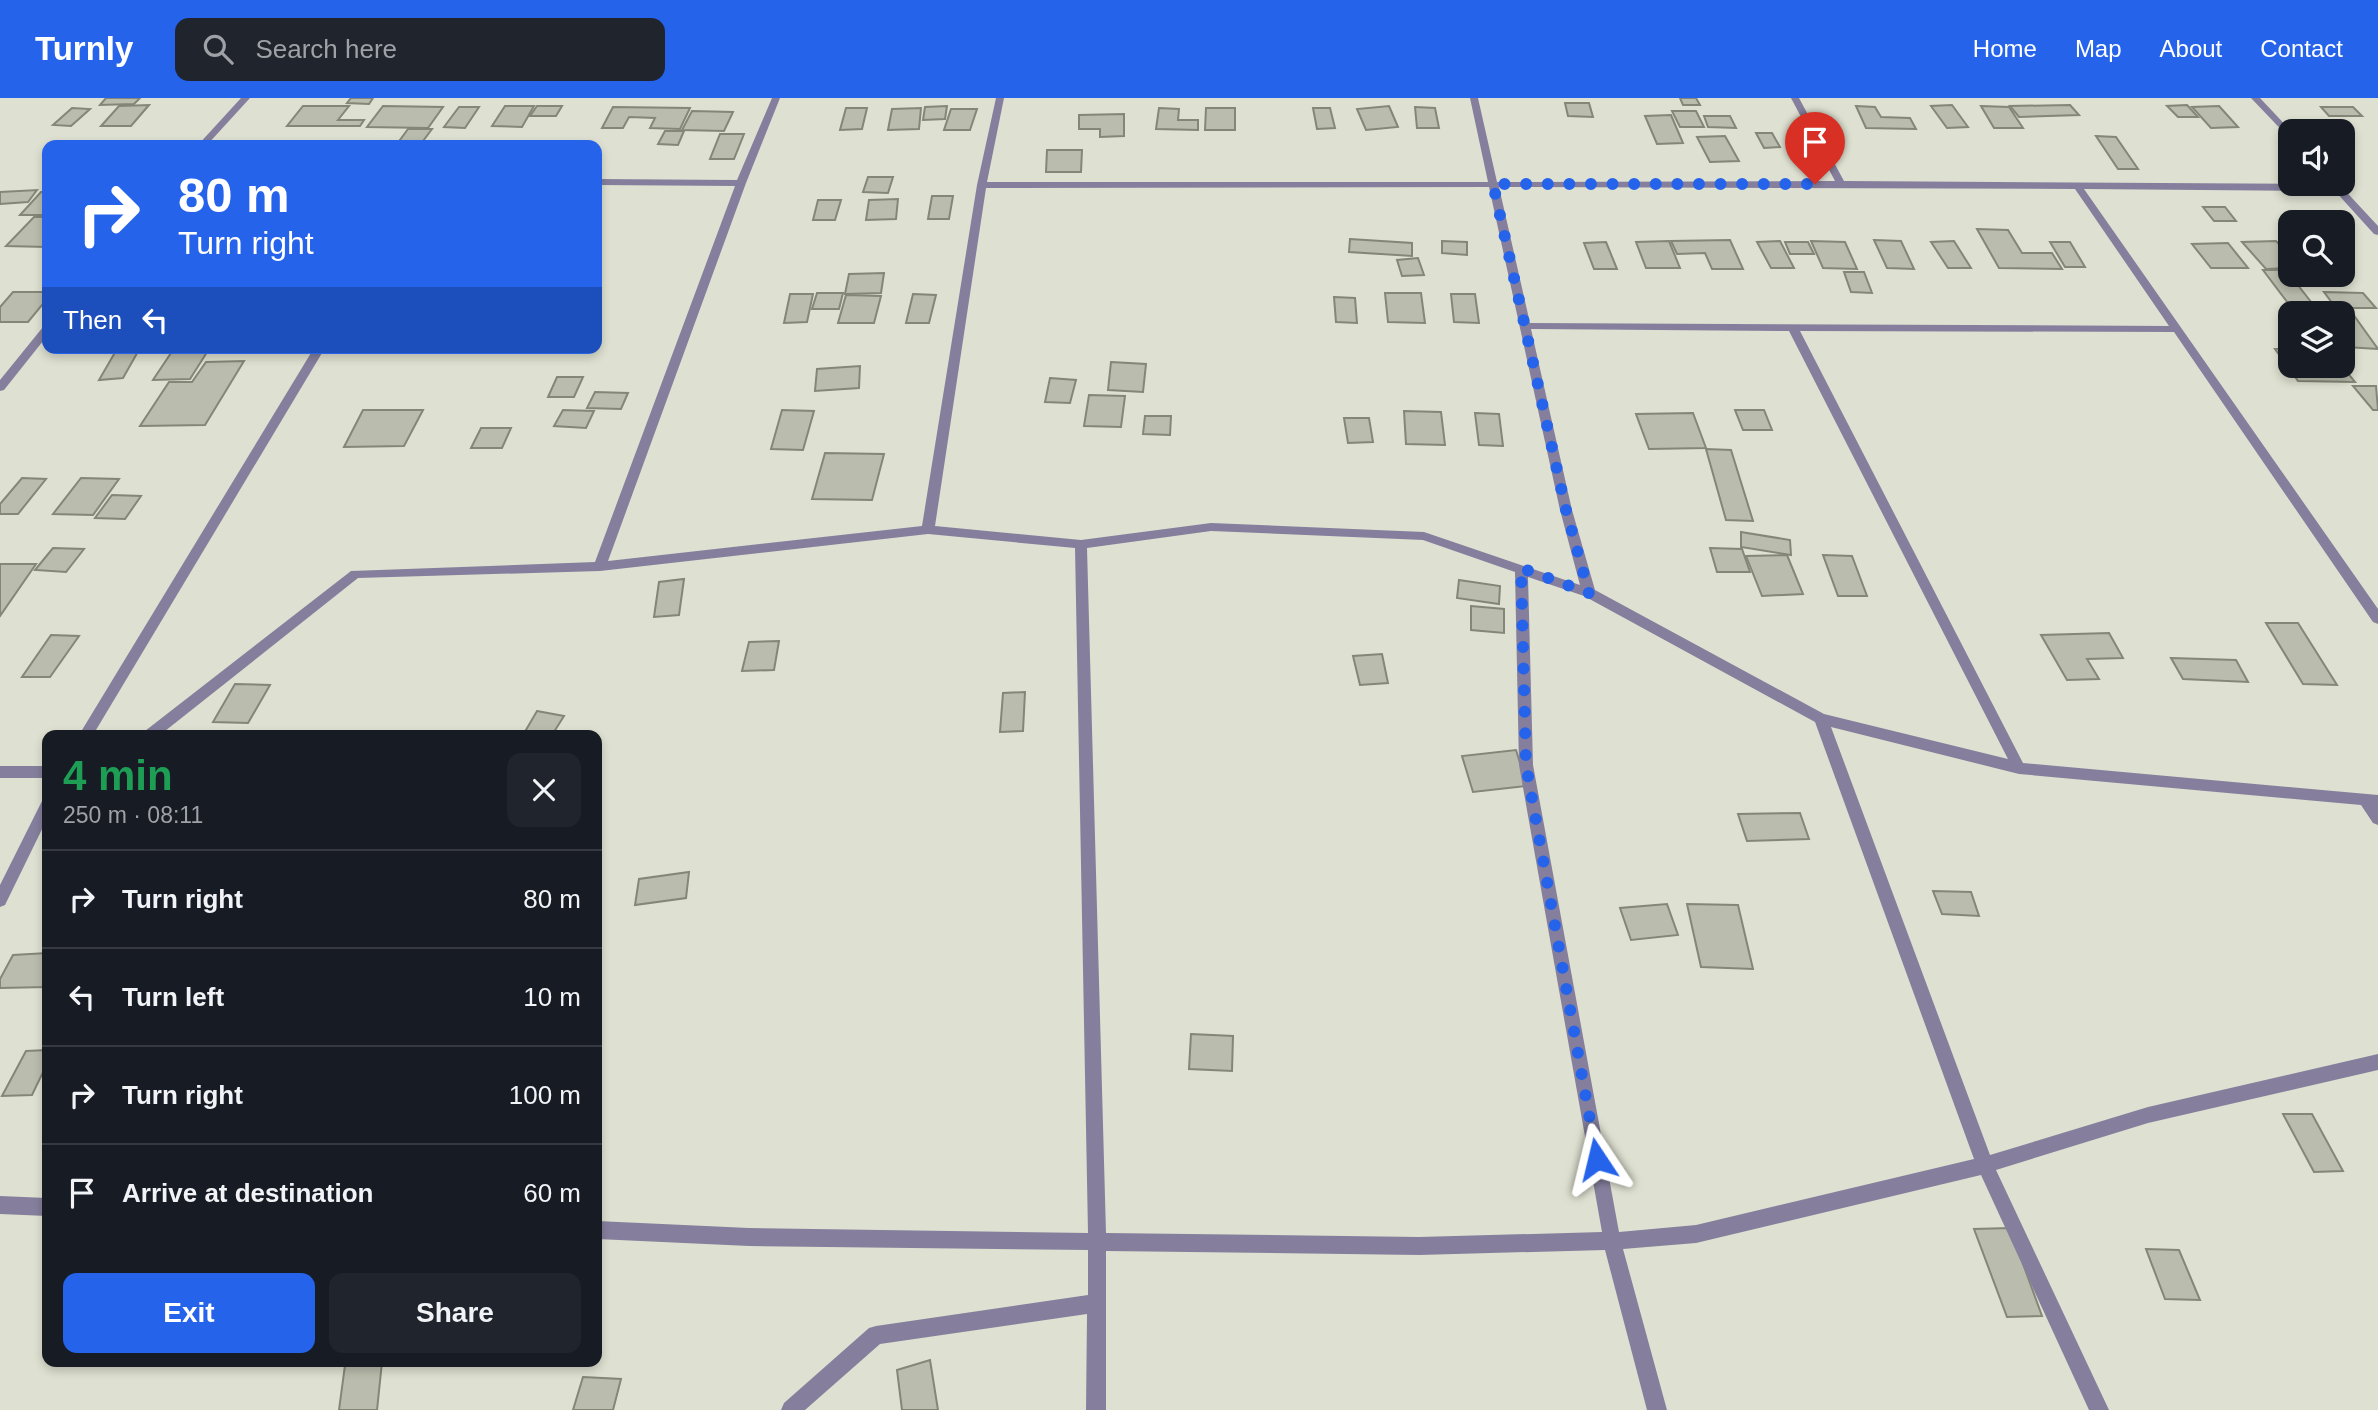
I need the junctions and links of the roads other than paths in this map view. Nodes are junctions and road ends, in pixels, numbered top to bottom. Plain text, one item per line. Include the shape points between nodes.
1 (246, 98) edge
2 (776, 98) edge
3 (1000, 98) edge
4 (1474, 98) edge
5 (1795, 98) edge
6 (2255, 98) edge
7 (2278, 123) edge
8 (207, 140) edge
9 (602, 181) edge
10 (741, 183) junction
11 (1493, 184) junction
12 (1841, 184) junction
13 (982, 185) junction
14 (2077, 185) junction
15 (2278, 186) edge
16 (2344, 196) edge
17 (2378, 232) edge
18 (1526, 326) junction
19 (1793, 327) junction
20 (2179, 329) junction
21 (42, 335) edge
22 (316, 354) edge
23 (0, 387) edge
24 (928, 530) junction
25 (1081, 544) junction
26 (600, 566) junction
27 (1521, 568) junction
28 (1589, 593) junction
29 (2378, 619) edge
30 (1821, 719) junction
31 (89, 730) edge
32 (156, 730) edge
33 (2019, 768) junction
34 (0, 772) edge
35 (42, 772) edge
36 (2372, 800) edge
37 (42, 815) edge
38 (2378, 818) edge
39 (0, 900) edge
40 (2378, 1062) edge
41 (1985, 1165) junction
42 (0, 1205) edge
43 (42, 1207) edge
44 (602, 1230) edge
45 (1612, 1241) junction
46 (1097, 1242) junction
47 (1097, 1303) junction
48 (790, 1410) edge
49 (1096, 1410) edge
50 (1657, 1410) edge
51 (2099, 1410) edge

1 - 8 street
2 - 10 street
3 - 13 street
4 - 11 street
5 - 12 street
6 - 7 street
9 - 10 street
10 - 26 street
11 - 12 street
11 - 13 street
11 - 18 street
12 - 14 street
13 - 24 street
14 - 15 street
14 - 20 street
16 - 17 street
18 - 19 street
18 - 28 street
19 - 20 street
19 - 33 street
20 - 29 street
21 - 23 street
22 - 31 street
24 - 25 street
24 - 26 street
25 - 27 street via 1211,527 1424,536
25 - 46 street
26 - 32 street via 355,574
27 - 28 street
27 - 45 street via 1526,765
28 - 30 street
30 - 33 street
30 - 41 street
33 - 36 street
34 - 35 street
36 - 38 street
37 - 39 street
40 - 41 street via 2148,1115
41 - 45 street via 1696,1234
41 - 51 street
42 - 43 street
44 - 46 street
45 - 46 street via 1419,1246
45 - 50 street
46 - 47 street
47 - 48 street via 876,1335
47 - 49 street

